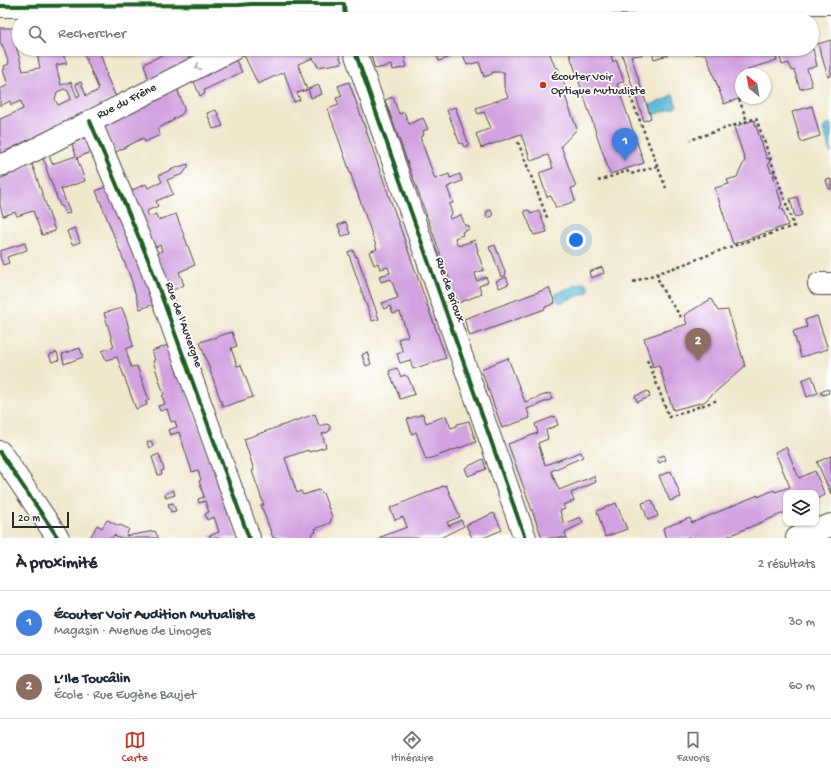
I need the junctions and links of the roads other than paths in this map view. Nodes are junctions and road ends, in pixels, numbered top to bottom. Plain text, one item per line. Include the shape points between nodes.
1 (469, 1) edge
2 (313, 2) edge
3 (831, 3) edge
4 (0, 6) edge
5 (344, 11) edge
6 (241, 12) edge
7 (285, 12) edge
8 (219, 56) edge
9 (356, 56) edge
10 (90, 121) junction
11 (0, 166) edge
12 (0, 452) edge
13 (831, 524) edge
14 (520, 537) edge
15 (58, 538) edge
16 (249, 538) edge
17 (797, 538) edge

1 - 3 street
1 - 5 street
2 - 5 street
2 - 7 street
4 - 6 street
6 - 7 street
8 -> 10 street, Rue du Frêne
9 - 14 street, Rue de Brioux
10 - 11 street, Rue du Frêne
10 - 16 street, Rue de l'Auvergne via 150,264
12 - 15 street
13 - 17 street

